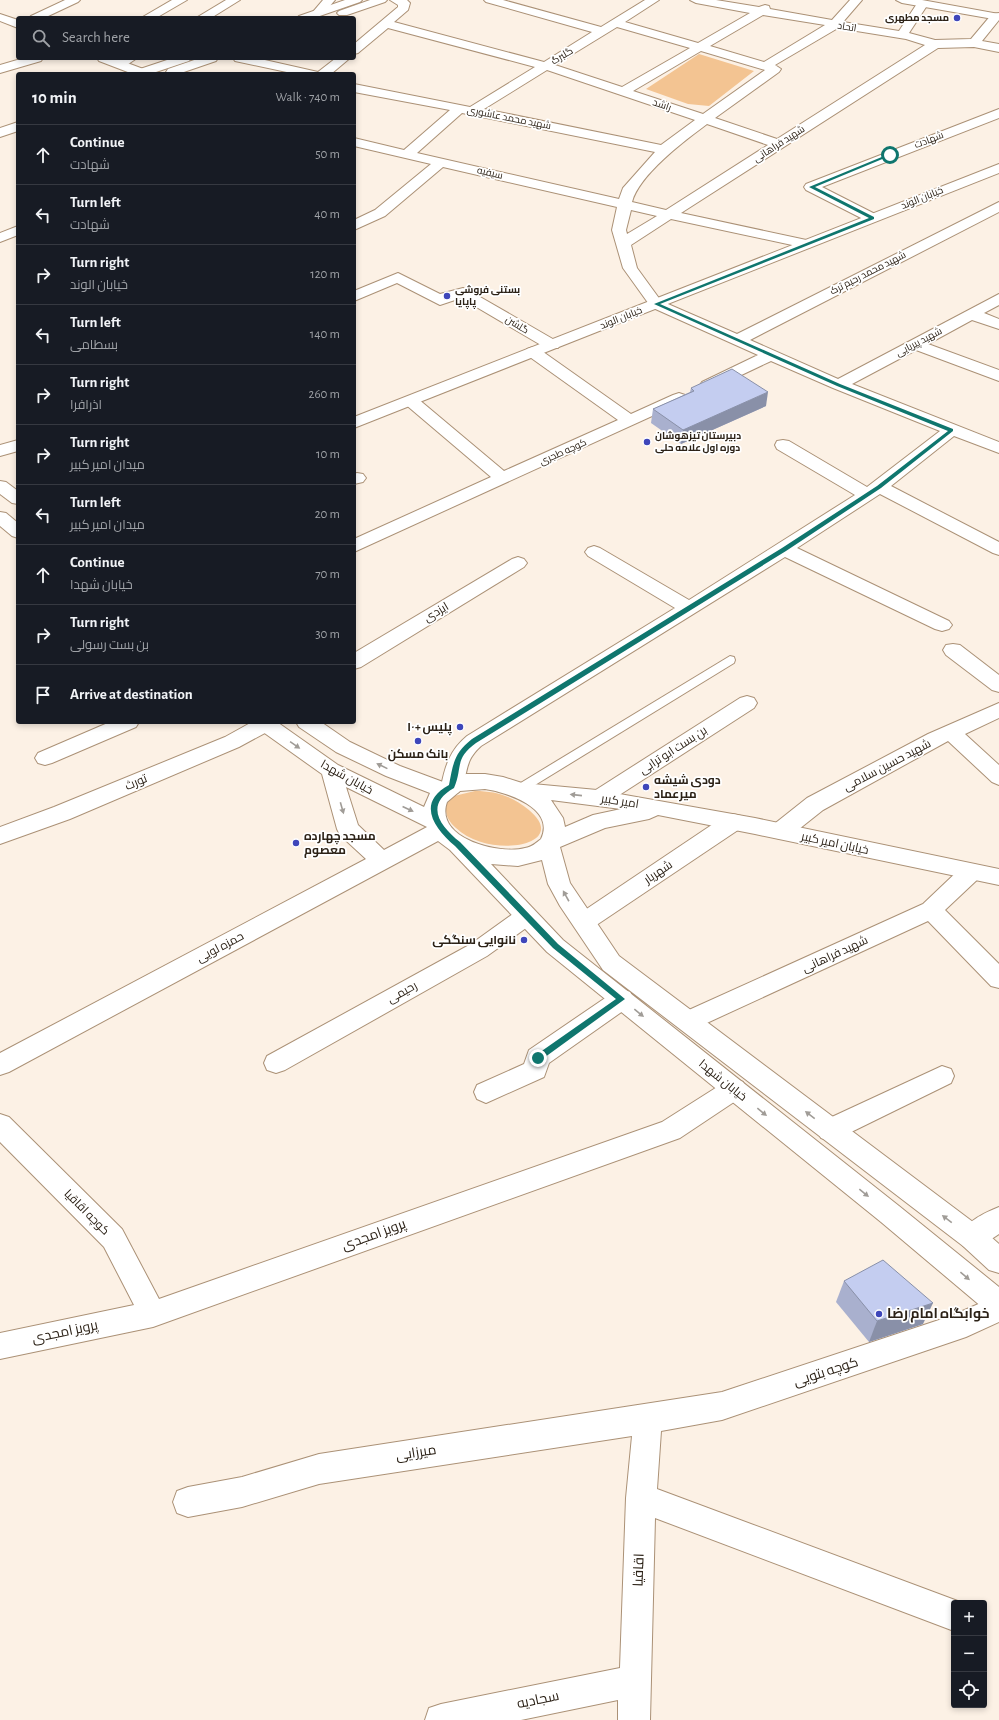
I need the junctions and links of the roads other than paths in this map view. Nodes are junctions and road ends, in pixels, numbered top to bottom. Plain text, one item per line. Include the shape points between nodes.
1 (74, 0) edge
2 (181, 0) edge
3 (234, 0) edge
4 (329, 0) edge
5 (356, 0) edge
6 (381, 0) edge
7 (396, 0) edge
8 (490, 0) edge
9 (653, 0) edge
10 (696, 0) edge
11 (773, 0) edge
12 (856, 0) edge
13 (902, 0) edge
14 (936, 0) edge
15 (922, 4) junction
16 (760, 12) junction
17 (323, 15) edge
18 (998, 15) edge
19 (0, 16) edge
20 (39, 16) edge
21 (151, 16) edge
22 (206, 16) edge
23 (16, 23) edge
24 (616, 23) junction
25 (387, 24) junction
26 (834, 25) junction
27 (602, 31) junction
28 (902, 35) junction
29 (974, 43) junction
30 (935, 44) junction
31 (356, 48) edge
32 (697, 48) junction
33 (999, 48) edge
34 (30, 60) edge
35 (109, 60) edge
36 (127, 60) edge
37 (180, 60) edge
38 (206, 60) edge
39 (245, 60) edge
40 (341, 60) edge
41 (120, 64) junction
42 (546, 66) junction
43 (769, 68) junction
44 (0, 69) edge
45 (281, 71) edge
46 (138, 72) edge
47 (147, 72) edge
48 (171, 72) edge
49 (292, 72) edge
50 (326, 72) edge
51 (356, 88) edge
52 (623, 92) junction
53 (466, 110) junction
54 (999, 113) edge
55 (16, 116) edge
56 (705, 119) junction
57 (0, 121) edge
58 (16, 127) edge
59 (0, 133) edge
60 (356, 142) edge
61 (779, 144) junction
62 (664, 150) junction
63 (407, 154) junction
64 (441, 162) junction
65 (999, 168) edge
66 (625, 205) junction
67 (999, 206) edge
68 (670, 214) junction
69 (981, 215) junction
70 (872, 218) junction
71 (999, 222) edge
72 (356, 225) edge
73 (16, 231) edge
74 (0, 238) edge
75 (624, 243) junction
76 (806, 244) junction
77 (356, 295) edge
78 (999, 298) edge
79 (656, 304) junction
80 (971, 314) junction
81 (999, 324) edge
82 (738, 340) junction
83 (914, 344) junction
84 (552, 345) junction
85 (533, 352) junction
86 (771, 355) junction
87 (999, 376) edge
88 (839, 385) junction
89 (411, 400) junction
90 (632, 421) junction
91 (356, 422) edge
92 (951, 430) junction
93 (783, 444) dead end
94 (16, 446) edge
95 (999, 448) edge
96 (0, 451) edge
97 (503, 479) junction
98 (0, 486) edge
99 (873, 491) junction
100 (16, 498) edge
101 (0, 517) edge
102 (16, 530) edge
103 (356, 545) edge
104 (999, 549) edge
105 (784, 550) junction
106 (594, 552) dead end
107 (518, 563) dead end
108 (688, 608) junction
109 (942, 626) dead end
110 (953, 650) dead end
111 (730, 660) dead end
112 (356, 661) edge
113 (999, 686) edge
114 (746, 703) dead end
115 (999, 710) edge
116 (124, 724) edge
117 (264, 724) edge
118 (267, 724) edge
119 (309, 724) edge
120 (951, 732) junction
121 (45, 758) dead end
122 (331, 770) junction
123 (999, 777) edge
124 (448, 789) junction
125 (518, 790) junction
126 (599, 798) junction
127 (670, 810) junction
128 (733, 822) junction
129 (781, 831) junction
130 (445, 832) junction
131 (0, 836) edge
132 (550, 844) junction
133 (382, 861) junction
134 (971, 872) junction
135 (999, 877) edge
136 (931, 910) junction
137 (525, 916) junction
138 (584, 922) junction
139 (999, 979) edge
140 (622, 999) junction
141 (688, 1021) junction
142 (276, 1063) dead end
143 (0, 1065) edge
144 (942, 1076) dead end
145 (734, 1089) junction
146 (486, 1092) dead end
147 (0, 1126) edge
148 (830, 1130) junction
149 (999, 1219) edge
150 (972, 1237) junction
151 (999, 1261) edge
152 (999, 1304) edge
153 (999, 1308) edge
154 (153, 1314) junction
155 (0, 1346) edge
156 (648, 1419) junction
157 (641, 1498) junction
158 (188, 1502) dead end
159 (951, 1614) edge
160 (635, 1680) junction
161 (441, 1720) edge
162 (634, 1720) edge

1 - 20 street
2 - 21 street
3 - 22 street
4 - 17 street
5 - 17 street
6 - 17 street
7 - 25 street via 404,3 404,8
8 - 27 street
9 - 24 street, گلبرگ
10 - 16 street, اتحاد
11 - 16 street
12 - 26 street
13 - 15 street
14 - 18 street
15 - 18 street
15 - 28 street
16 - 26 street, اتحاد
16 - 32 street
18 - 29 street
19 - 23 street
24 - 27 street, گلبرگ
24 - 32 street
25 - 31 street
25 - 42 street, راشد
26 - 28 street, اتحاد
26 - 43 street
27 - 42 street, گلبرگ
28 - 30 street, اتحاد
29 - 30 street, اتحاد
29 - 33 street, اتحاد
30 - 61 street, شهید فراهانی
32 - 43 street
32 - 52 street
34 - 44 street
35 - 41 street
36 - 41 street
37 - 47 street
38 - 48 street
39 - 45 street
40 - 50 street
41 - 46 street
42 - 52 street, راشد
42 - 53 street, گلبرگ
43 - 56 street
45 - 49 street
51 - 53 street, شهید محمد عاشوری
52 - 56 street, راشد
53 - 62 street, شهید محمد عاشوری
53 - 63 street, گلبرگ
54 - 70 street, شهادت via 811,187
55 - 57 street
56 - 61 street, راشد
56 - 62 street
58 - 59 street
60 - 63 street, سیفیه
61 - 68 street, شهید فراهانی
62 - 66 street via 628,191
63 - 64 street, سیفیه
64 - 66 street, سیفیه
64 - 72 street via 380,213
65 - 70 street, خیابان الوند
66 - 68 street, سیفیه
66 - 75 street via 619,230
67 - 69 street, شهید محمد رحیم ترک
68 - 75 street, شهید فراهانی
68 - 76 street, سیفیه
69 - 71 street
69 - 82 street, شهید محمد رحیم ترک
70 - 76 street, خیابان الوند
73 - 74 street
75 - 79 street via 630,268
76 - 79 street, خیابان الوند
77 - 84 street, گلشن via 398,277 440,300 463,293
78 - 80 street, شهید پیریایی
79 - 82 street
79 - 84 street, خیابان الوند
80 - 81 street
80 - 83 street, شهید پیریایی
82 - 86 street
83 - 87 street
83 - 88 street, شهید پیریایی
84 - 85 street, خیابان الوند
85 - 89 street, خیابان الوند
85 - 90 street
86 - 88 street
86 - 90 street, کوچه طجری
88 - 92 street
89 - 91 street, خیابان الوند
89 - 97 street
90 - 97 street, کوچه طجری
92 - 95 street
92 - 99 street
93 - 99 street
94 - 96 street
97 - 103 street, کوچه طجری
98 - 100 street
99 - 104 street
99 - 105 street
101 - 102 street
105 - 108 street
105 - 109 street
106 - 108 street
107 - 112 street, ایزدی
108 - 124 street via 464,748
110 - 113 street
111 - 125 lane
114 - 126 street, بن بست ابو ترابی
115 - 120 street, شهید حسین سلامی
116 - 121 street
117 - 131 street, تورث via 232,742 62,814
118 -> 122 street, خیابان شهدا
124 -> 119 street, خیابان شهدا via 392,771 343,747
120 - 123 street
120 - 129 street, شهید حسین سلامی via 815,804
122 -> 130 street, خیابان شهدا
122 -> 133 street via 348,829
124 - 125 street via 466,782 487,782
124 - 130 street via 435,802 433,808
126 -> 125 street, امیر کبیر
125 - 132 street via 547,810 554,829
126 - 127 street, امیر کبیر
127 - 128 street, خیابان امیر کبیر
127 - 132 street, امیر کبیر via 632,813 601,821
128 - 129 street, خیابان امیر کبیر
128 - 138 street, شهریار
129 - 134 street, خیابان امیر کبیر
130 - 132 street via 485,855 509,859 537,854
130 - 133 street, حمزه لویی
130 - 137 street, خیابان شهدا
138 -> 132 street, خیابان شهدا via 559,884
133 - 143 street, حمزه لویی
134 - 135 street, خیابان امیر کبیر
134 - 136 street, شهید فراهانی
136 - 139 street
136 - 141 street, شهید فراهانی
137 - 140 street, خیابان شهدا via 555,946
137 - 142 street, رحیمی via 479,950
138 - 141 street, خیابان شهدا via 612,963
140 -> 145 street, خیابان شهدا
140 - 146 street via 538,1058 535,1070
148 -> 141 street, خیابان شهدا
144 - 148 street
145 -> 152 street, خیابان شهدا
145 - 154 street, پرویز امجدی via 671,1130
147 - 154 street, کوچه اقاقیا via 113,1238
150 -> 148 street, خیابان شهدا
149 - 150 street
150 - 151 street, خیابان شهدا
153 - 156 street, کوچه بتویی via 956,1328 722,1406
154 - 155 street, پرویز امجدی
156 - 157 street, اقاقیا
156 - 158 street, میرزایی via 319,1469 242,1492
157 - 159 street
157 - 160 street, اقاقیا
160 - 161 street, سجادیه
160 - 162 street, اقاقیا

